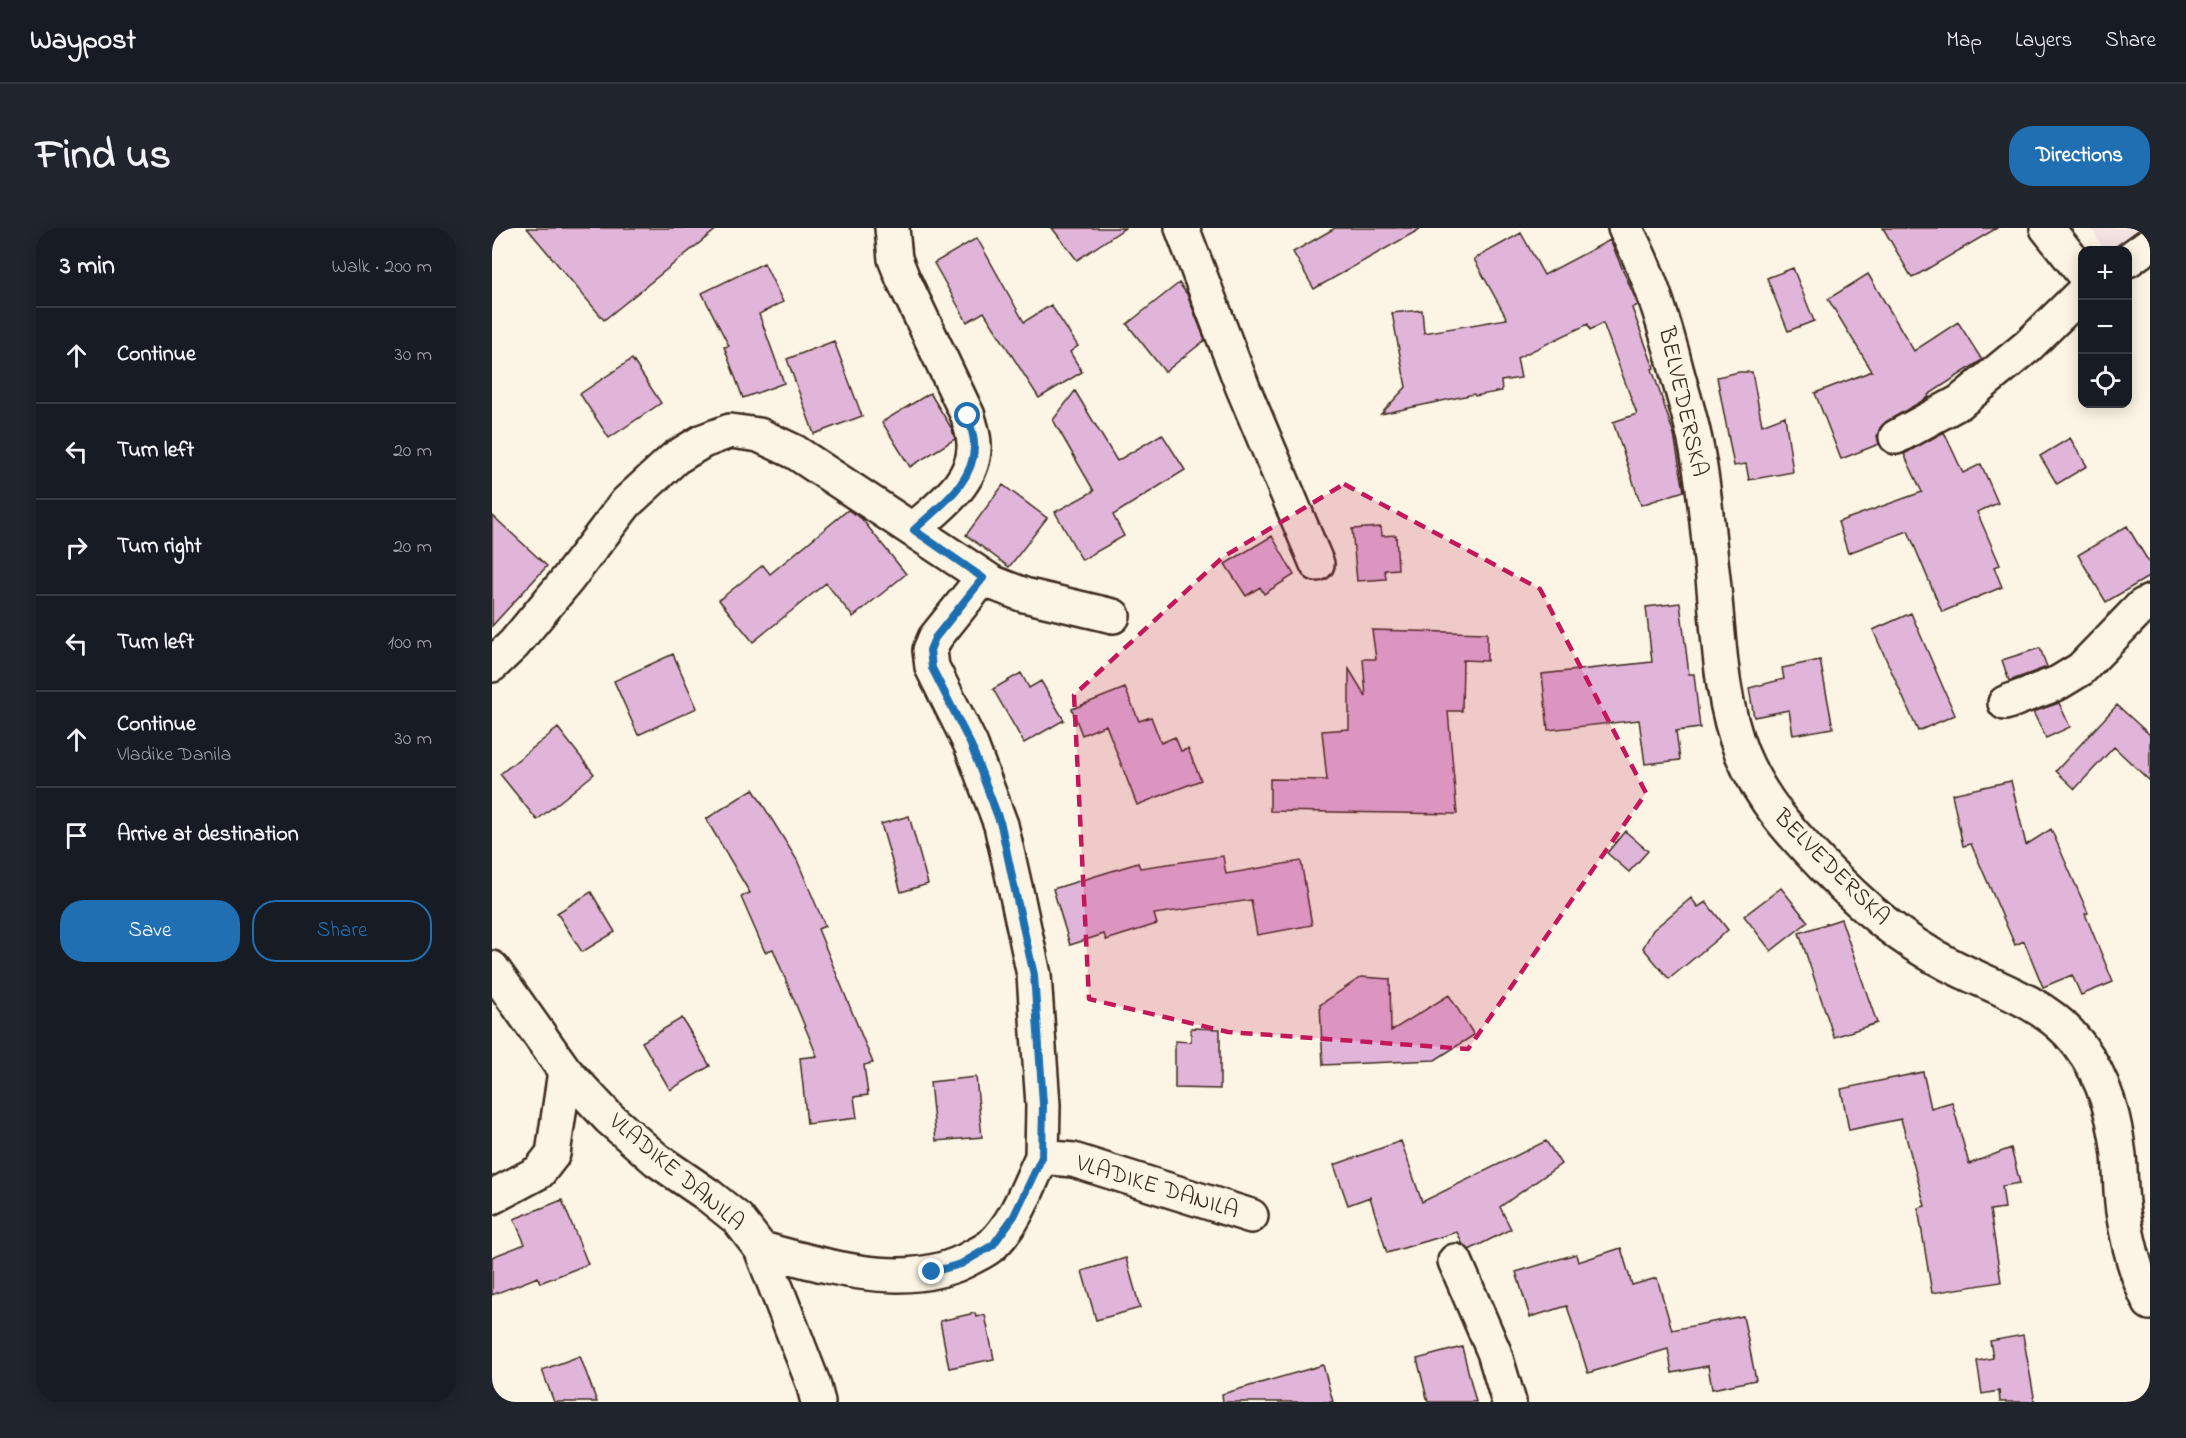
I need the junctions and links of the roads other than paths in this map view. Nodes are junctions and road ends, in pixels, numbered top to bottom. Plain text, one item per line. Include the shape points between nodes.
1 (892, 228) edge
2 (1182, 228) edge
3 (1625, 228) edge
4 (2047, 228) edge
5 (2150, 244) edge
6 (2132, 257) edge
7 (2078, 267) edge
8 (2078, 297) edge
9 (1896, 437) dead end
10 (914, 530) junction
11 (1317, 564) dead end
12 (983, 578) junction
13 (2150, 602) edge
14 (1113, 616) dead end
15 (492, 665) edge
16 (2005, 703) dead end
17 (492, 968) edge
18 (565, 1071) junction
19 (1042, 1157) junction
20 (492, 1197) edge
21 (1251, 1216) dead end
22 (761, 1249) junction
23 (1455, 1261) dead end
24 (2150, 1303) edge
25 (818, 1402) edge
26 (1509, 1402) edge

1 - 10 street via 895,259 968,416 974,445 970,468 961,484
2 - 11 street via 1243,388
3 - 24 street, BELVEDERSKA via 1642,258 1692,429 1731,720 1763,798 1794,836 1868,910 1900,935 1946,964 2035,1005 2069,1033 2097,1070 2112,1110 2123,1216 2131,1254
4 - 7 street
5 - 6 street
8 - 9 street via 2028,346 1960,402
10 - 12 street
10 - 15 street via 795,452 759,435 730,432 703,441 675,458 626,503 567,580
12 - 14 street via 1024,594
12 - 19 street via 935,638 930,650 932,668 971,745 1001,825 1020,911 1034,975 1043,1104
13 - 16 street via 2081,669 2058,683
17 - 18 street, VLADIKE DANILA
18 - 20 street via 553,1154 539,1172
18 - 22 street, VLADIKE DANILA via 609,1118 657,1160 738,1219
19 - 21 street, VLADIKE DANILA via 1072,1160
19 - 22 street, VLADIKE DANILA via 1014,1216 993,1245 961,1264 932,1272 882,1274 850,1271
22 - 25 street
23 - 26 street via 1494,1352

